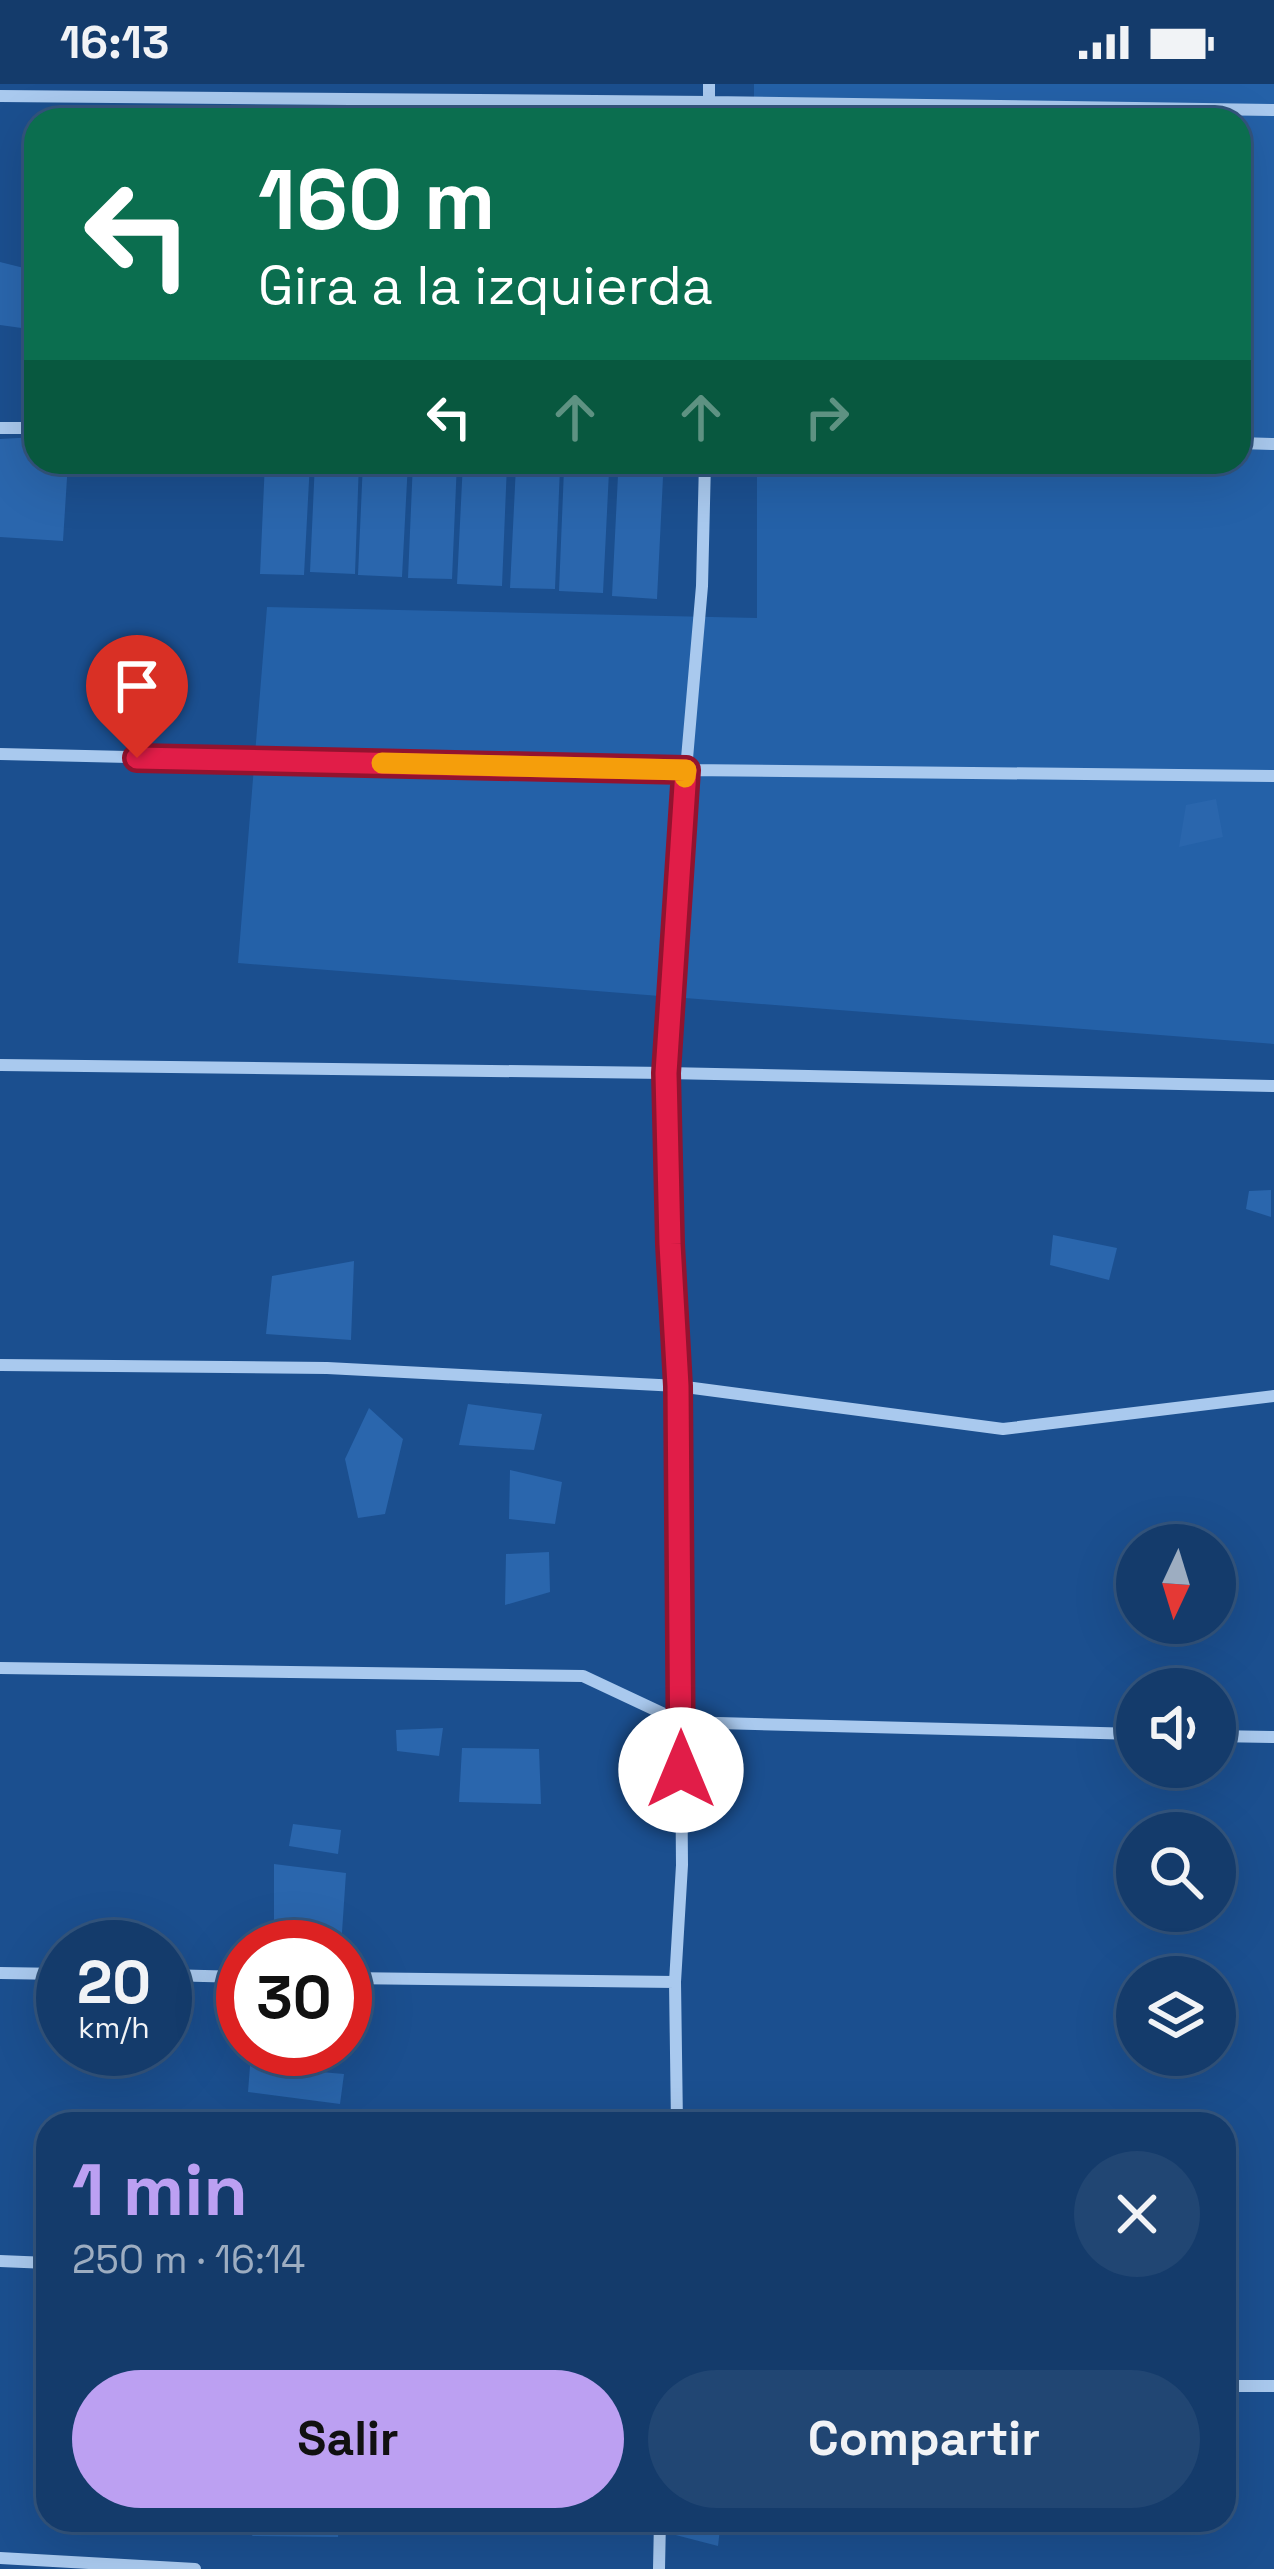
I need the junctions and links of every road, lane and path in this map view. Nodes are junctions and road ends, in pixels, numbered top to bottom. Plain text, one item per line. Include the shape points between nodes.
1 (709, 84) edge
2 (0, 96) edge
3 (709, 102) junction
4 (709, 108) edge
5 (1133, 108) edge
6 (705, 474) edge
7 (0, 754) edge
8 (686, 770) junction
9 (1274, 776) edge
10 (0, 1065) edge
11 (666, 1073) junction
12 (1274, 1086) edge
13 (0, 1365) edge
14 (678, 1386) junction
15 (1274, 1396) edge
16 (0, 1668) edge
17 (681, 1722) junction
18 (1116, 1732) edge
19 (1236, 1736) edge
20 (1274, 1737) edge
21 (0, 1973) edge
22 (36, 1974) edge
23 (372, 1978) edge
24 (675, 1982) junction
25 (677, 2112) edge
26 (0, 2261) edge
27 (36, 2262) edge
28 (1236, 2386) edge
29 (1274, 2386) edge
30 (660, 2532) edge
31 (0, 2558) edge
32 (195, 2569) edge
33 (658, 2569) edge

1 - 3 street
2 - 3 street
3 - 4 street
3 - 5 street
6 - 8 street
7 - 8 street
8 - 9 street
8 - 11 street
10 - 11 street
11 - 12 street
11 - 14 street
13 - 14 street via 327,1368
14 - 15 street via 1004,1430
14 - 17 street
16 - 17 street via 583,1676
17 - 18 street
17 - 24 street
19 - 20 street
21 - 22 street
23 - 24 street
24 - 25 street
26 - 27 street
28 - 29 street
30 - 33 street
31 - 32 street

